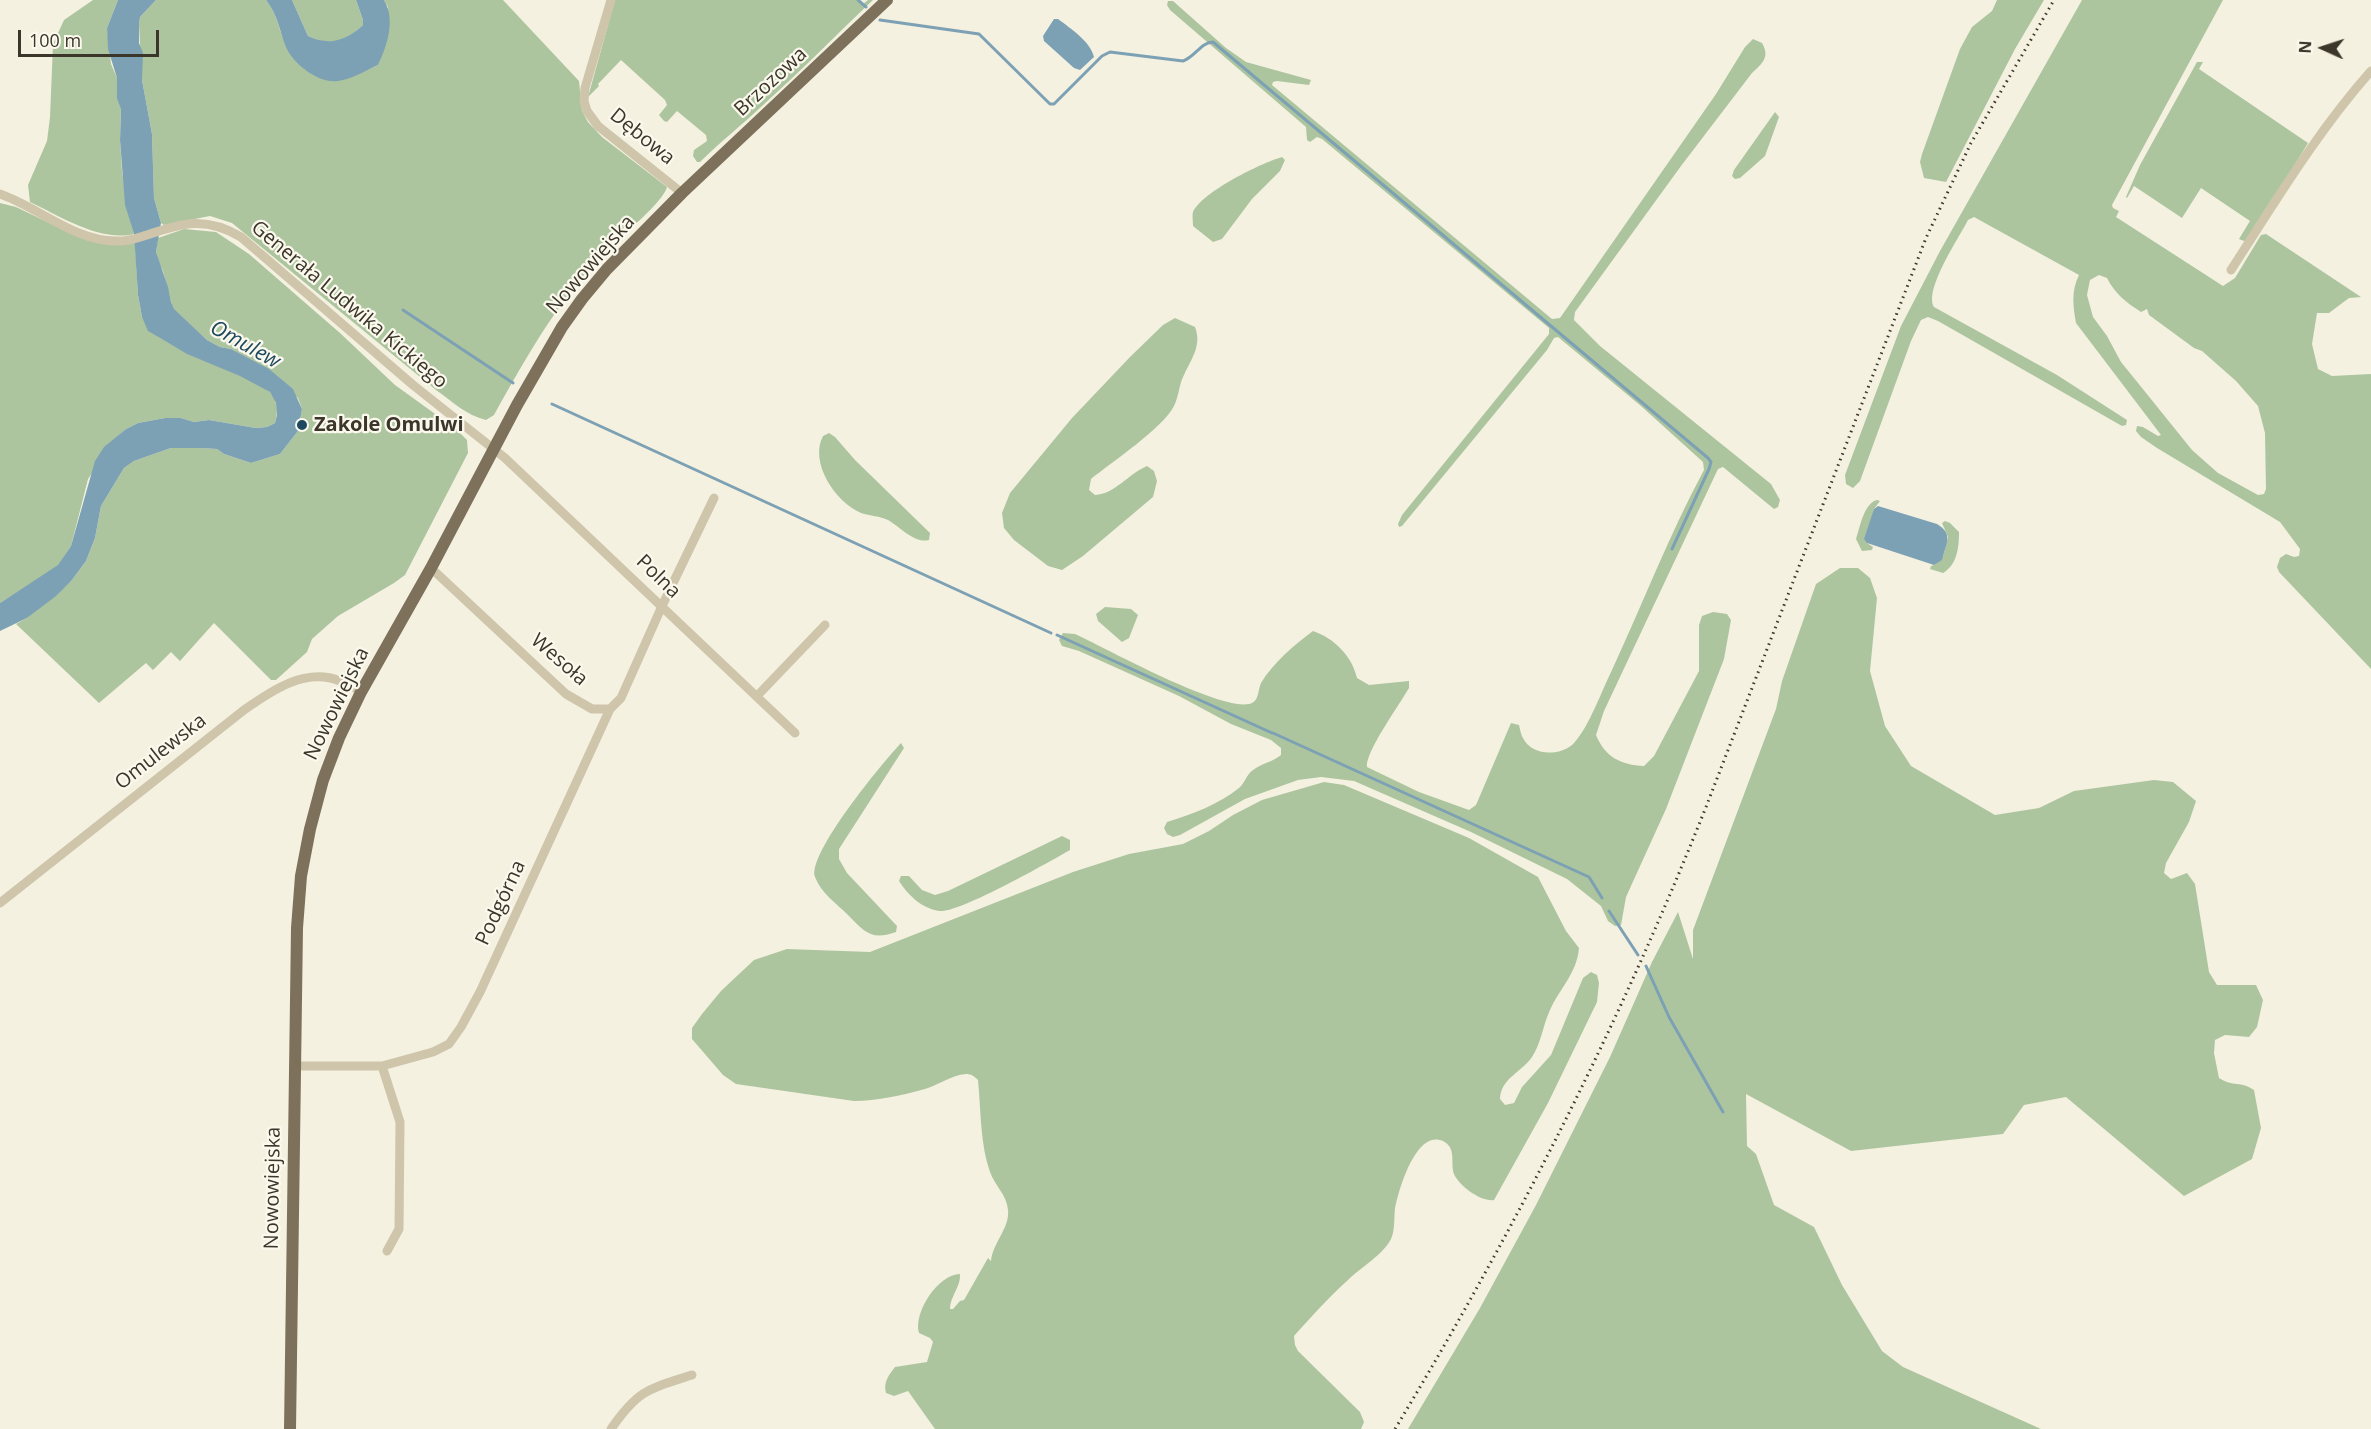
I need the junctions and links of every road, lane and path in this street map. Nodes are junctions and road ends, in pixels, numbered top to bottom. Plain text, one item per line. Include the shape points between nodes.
1 (611, 0) edge
2 (887, 0) edge
3 (2371, 71) edge
4 (682, 193) junction
5 (0, 194) edge
6 (2231, 270) dead end
7 (494, 448) junction
8 (714, 498) dead end
9 (431, 568) junction
10 (662, 606) junction
11 (825, 625) dead end
12 (361, 692) junction
13 (757, 696) junction
14 (610, 709) junction
15 (795, 733) dead end
16 (0, 903) edge
17 (294, 1066) junction
18 (382, 1066) junction
19 (387, 1251) dead end
20 (692, 1375) dead end
21 (290, 1429) edge
22 (611, 1429) edge

1 - 4 street, Dębowa via 585,88 587,111 604,132
2 - 4 main road, Brzozowa
3 - 6 street via 2321,131
4 - 7 main road, Nowowiejska via 582,298
5 - 7 street, Generała Ludwika Kickiego via 85,235 116,242 202,222 241,237 413,385
7 - 9 main road, Nowowiejska
7 - 10 street, Polna
8 - 10 street
9 - 12 main road, Nowowiejska
9 - 14 street, Wesoła via 567,694 592,709
10 - 13 street, Polna
10 - 14 street via 621,698
11 - 13 street
12 - 16 street, Omulewska via 339,680 320,677 301,678 270,692
12 - 17 main road, Nowowiejska via 323,780 304,853 297,928
13 - 15 street, Polna
14 - 18 street, Podgórna via 461,1027 449,1044 433,1052
17 - 18 street, Podgórna
17 - 21 main road, Nowowiejska
18 - 19 street via 400,1122 399,1229
20 - 22 street via 645,1390 627,1405

